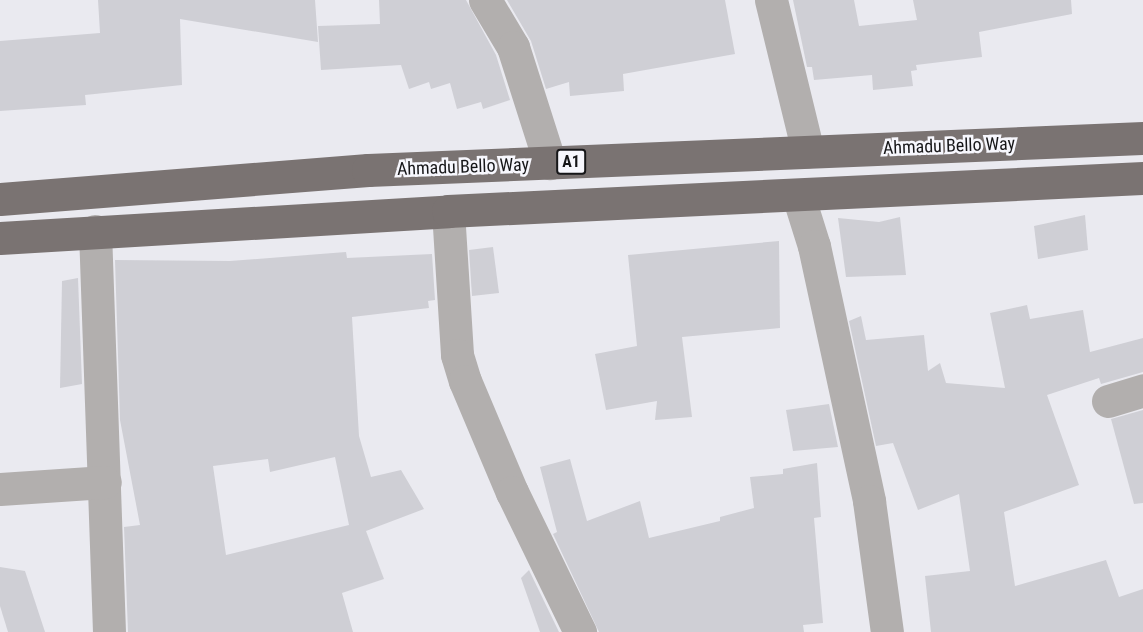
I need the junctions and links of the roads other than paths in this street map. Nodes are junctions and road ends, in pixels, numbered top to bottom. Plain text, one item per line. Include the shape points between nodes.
1 (485, 0) edge
2 (771, 0) edge
3 (1143, 138) edge
4 (808, 152) junction
5 (550, 163) junction
6 (1143, 178) edge
7 (798, 195) junction
8 (0, 199) edge
9 (448, 211) junction
10 (95, 231) junction
11 (0, 238) edge
12 (1143, 390) edge
13 (1108, 401) dead end
14 (105, 482) junction
15 (0, 489) edge
16 (109, 632) edge
17 (580, 632) edge
18 (887, 632) edge

1 - 5 street via 513,47
2 - 4 street
3 - 4 highway, Ahmadu Bello Way / A1
4 - 5 highway, Ahmadu Bello Way / A1
5 - 8 highway, Ahmadu Bello Way / A1 via 368,170
6 - 7 highway
7 - 9 highway
7 - 18 street via 814,246 867,491
9 - 10 highway
9 - 17 street via 457,355 465,381 512,492
10 - 11 highway
10 - 14 street
12 - 13 street
14 - 15 street
14 - 16 street

